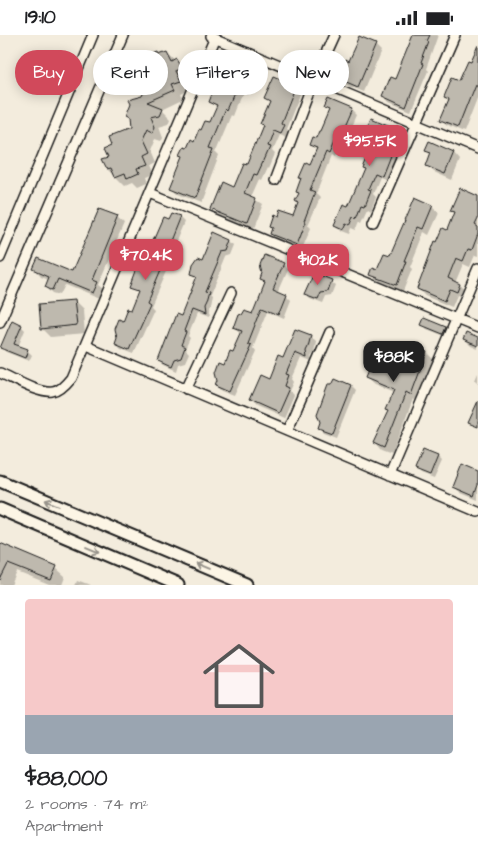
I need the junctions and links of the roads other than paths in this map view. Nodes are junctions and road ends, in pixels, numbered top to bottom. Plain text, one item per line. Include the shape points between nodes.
1 (94, 35) edge
2 (123, 35) edge
3 (334, 35) edge
4 (456, 35) edge
5 (212, 36) edge
6 (327, 50) edge
7 (278, 64) edge
8 (349, 94) edge
9 (308, 95) edge
10 (416, 123) junction
11 (478, 149) edge
12 (276, 180) dead end
13 (150, 193) junction
14 (373, 222) dead end
15 (0, 258) edge
16 (478, 268) edge
17 (231, 293) dead end
18 (457, 318) junction
19 (0, 322) edge
20 (478, 328) edge
21 (330, 332) dead end
22 (86, 346) junction
23 (0, 373) edge
24 (186, 389) junction
25 (287, 431) junction
26 (390, 475) junction
27 (0, 481) edge
28 (0, 509) edge
29 (478, 512) edge
30 (178, 585) edge
31 (247, 585) edge

1 - 15 street
2 - 19 street
3 - 6 street
4 - 10 street
5 - 7 street
5 - 13 street
8 - 10 street
9 - 12 street
10 - 11 street
10 - 14 street
13 - 18 street
13 - 22 street
16 - 18 street
17 - 24 street
18 - 20 street
18 - 26 street
21 - 25 street
22 - 23 street via 71,378 54,392 40,391
22 - 24 street
24 - 25 street
25 - 26 street
26 - 29 street
31 -> 27 street
28 -> 30 street

